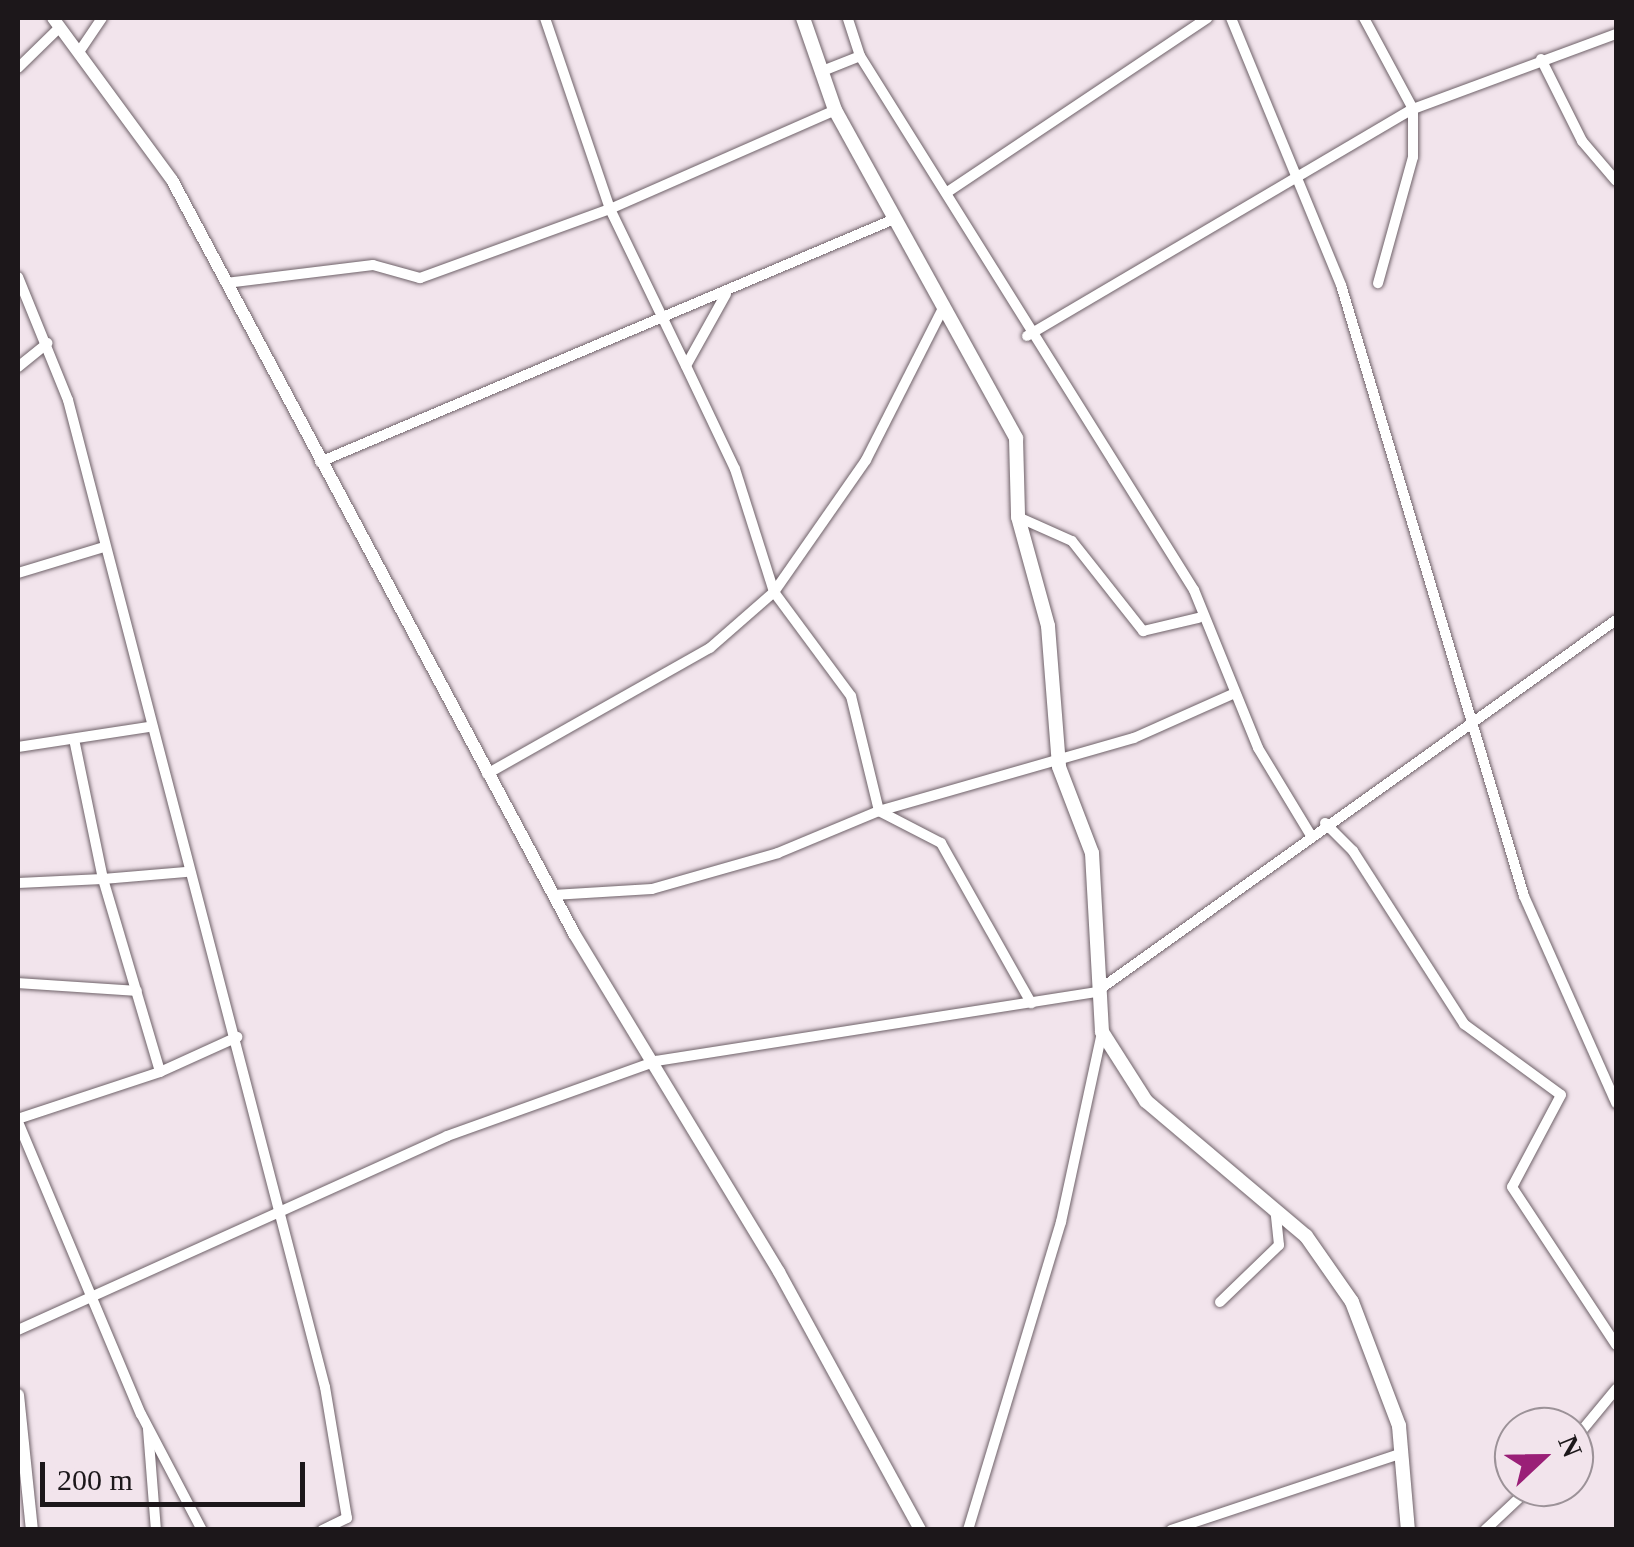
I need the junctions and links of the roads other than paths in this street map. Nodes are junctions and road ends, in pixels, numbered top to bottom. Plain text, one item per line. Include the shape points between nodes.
1 (102, 18) edge
2 (545, 18) edge
3 (803, 18) edge
4 (848, 18) edge
5 (1207, 18) edge
6 (1231, 18) edge
7 (1364, 18) edge
8 (56, 22) edge
9 (1616, 34) edge
10 (79, 52) junction
11 (860, 56) junction
12 (1541, 58) junction
13 (18, 68) edge
14 (820, 72) junction
15 (1413, 109) junction
16 (834, 110) junction
17 (1302, 176) junction
18 (1616, 181) edge
19 (949, 190) junction
20 (610, 209) junction
21 (892, 220) junction
22 (18, 277) edge
23 (1378, 282) dead end
24 (226, 283) junction
25 (726, 294) junction
26 (941, 312) junction
27 (663, 319) junction
28 (1027, 336) junction
29 (48, 344) junction
30 (686, 366) junction
31 (18, 367) edge
32 (320, 462) junction
33 (1018, 517) junction
34 (104, 548) junction
35 (18, 574) edge
36 (774, 592) junction
37 (1198, 618) junction
38 (1616, 620) edge
39 (1233, 694) junction
40 (1471, 722) junction
41 (148, 727) junction
42 (74, 738) junction
43 (18, 748) edge
44 (1058, 755) junction
45 (487, 774) junction
46 (879, 810) junction
47 (1325, 823) junction
48 (1310, 834) junction
49 (186, 872) junction
50 (103, 880) junction
51 (18, 882) edge
52 (553, 895) junction
53 (18, 983) edge
54 (137, 991) junction
55 (1096, 992) junction
56 (1030, 1002) junction
57 (1102, 1032) junction
58 (236, 1037) junction
59 (656, 1061) junction
60 (160, 1072) junction
61 (1616, 1103) edge
62 (18, 1121) edge
63 (1275, 1208) junction
64 (278, 1215) junction
65 (92, 1296) junction
66 (1220, 1302) dead end
67 (18, 1330) edge
68 (1616, 1344) edge
69 (1616, 1389) edge
70 (18, 1394) edge
71 (1594, 1416) edge
72 (148, 1428) junction
73 (1403, 1453) junction
74 (1510, 1507) edge
75 (348, 1524) edge
76 (32, 1530) edge
77 (156, 1530) edge
78 (202, 1530) edge
79 (322, 1530) edge
80 (920, 1530) edge
81 (968, 1530) edge
82 (1172, 1530) edge
83 (1408, 1530) edge
84 (1485, 1530) edge

1 - 10 street
2 - 20 street
3 - 14 main road
4 - 11 street
5 - 19 street
6 - 17 street
7 - 15 street
8 - 10 street
8 - 13 street
9 - 12 street
10 - 24 street via 172,180
11 - 14 street
11 - 19 street
12 - 15 street
12 - 18 street via 1582,140
14 - 16 main road
15 - 17 street
15 - 23 street via 1413,157
16 - 20 street
16 - 21 main road
17 - 28 street
17 - 40 street
19 - 28 street
20 - 24 street via 420,278 373,265
20 - 27 street
21 - 25 street
21 - 26 main road
22 - 29 street
24 - 32 street
25 - 27 street
25 - 30 street
26 - 33 main road via 1011,426
26 - 36 street via 866,460
27 - 30 street
27 - 32 street
28 - 37 street via 1194,590
29 - 31 street
29 - 34 street
30 - 36 street via 736,469
32 - 45 street
33 - 37 street via 1072,541 1144,631
33 - 44 main road via 1048,626
34 - 35 street
34 - 41 street
36 - 45 street via 710,648
36 - 46 street via 851,696
37 - 39 street
38 - 40 street
39 - 44 street via 1134,738
39 - 48 street
40 - 47 street
40 - 61 street via 1524,896
41 - 42 street
41 - 49 street
42 - 43 street
42 - 50 street
44 - 46 street
44 - 55 main road via 1092,853
45 - 52 street
46 - 52 street via 778,853 652,889
46 - 56 street via 941,843
47 - 48 street
47 - 68 street via 1353,850 1464,1024 1562,1095 1512,1186
48 - 55 street
49 - 50 street
49 - 58 street
50 - 51 street
50 - 54 street
52 - 59 street
53 - 54 street
54 - 60 street
55 - 56 street
55 - 57 main road
56 - 59 street
57 - 63 main road via 1146,1101
57 - 81 street via 1061,1222
58 - 60 street
58 - 64 street
59 - 64 street via 447,1136
59 - 80 street
60 - 62 street
62 - 65 street
63 - 66 street via 1279,1245
63 - 73 main road via 1352,1302
64 - 65 street
64 - 75 street via 325,1388
65 - 67 street
65 - 72 street
69 - 71 street
70 - 76 street
72 - 77 street
72 - 78 street
73 - 82 street
73 - 83 main road
74 - 84 street
75 - 79 street

